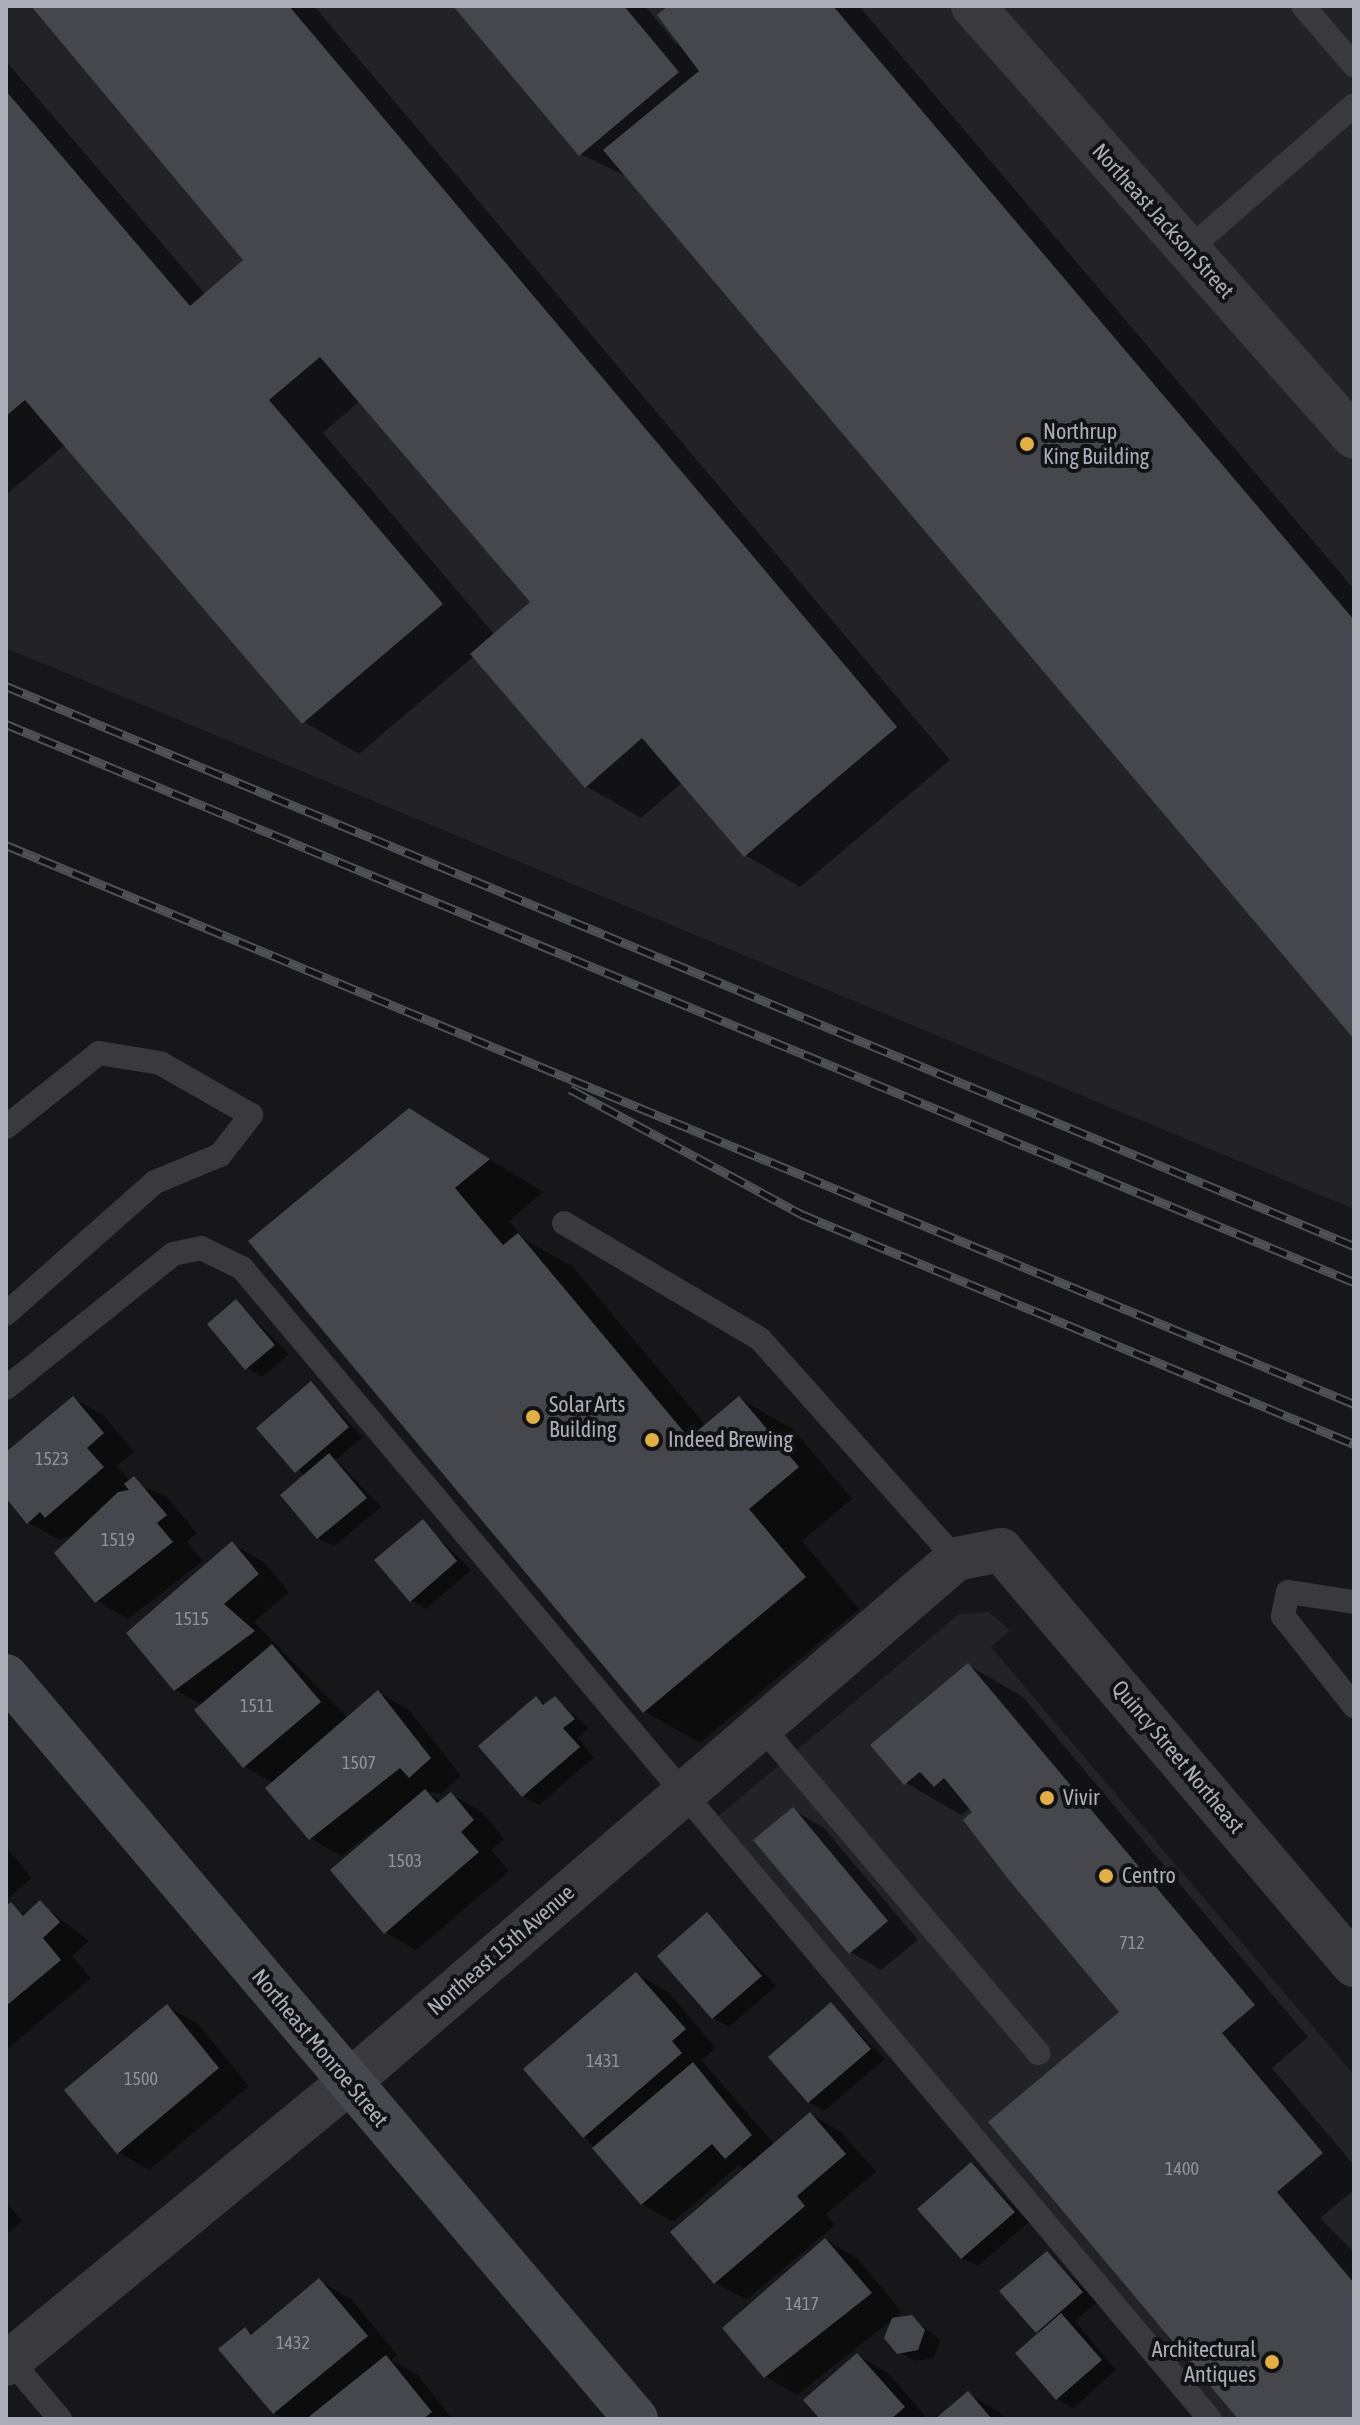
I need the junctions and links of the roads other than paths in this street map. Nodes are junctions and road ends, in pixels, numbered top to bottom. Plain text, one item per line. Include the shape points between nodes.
1 (973, 6) edge
2 (1303, 6) edge
3 (1354, 65) edge
4 (1354, 105) edge
5 (1188, 250) junction
6 (1354, 437) edge
7 (6, 1127) edge
8 (564, 1223) dead end
9 (6, 1314) edge
10 (6, 1388) edge
11 (1001, 1550) joint
12 (956, 1559) junction
13 (1354, 1602) edge
14 (6, 1676) edge
15 (1354, 1706) edge
16 (761, 1726) junction
17 (681, 1794) junction
18 (1354, 1965) edge
19 (1038, 2053) dead end
20 (349, 2082) junction
21 (8, 2360) edge
22 (60, 2419) edge
23 (636, 2419) edge
24 (1210, 2419) edge

1 - 5 street, Northeast Jackson Street
2 - 3 lane
4 - 5 lane
5 - 6 street, Northeast Jackson Street
7 - 9 lane via 99,1053 160,1063 251,1115 220,1155 155,1182
8 - 12 lane via 760,1339
10 - 17 lane via 173,1254 201,1248 242,1268
11 - 12 street, Northeast 15th Avenue
11 - 18 street, Quincy Street Northeast
12 - 16 street, Northeast 15th Avenue
13 - 15 lane via 1288,1592 1283,1616
14 - 20 street, Northeast Monroe Street
16 - 17 street, Northeast 15th Avenue
16 - 19 lane
17 - 20 street, Northeast 15th Avenue
17 - 24 lane
20 - 21 street, Northeast 15th Avenue
20 - 23 street, Northeast Monroe Street
21 - 22 lane

